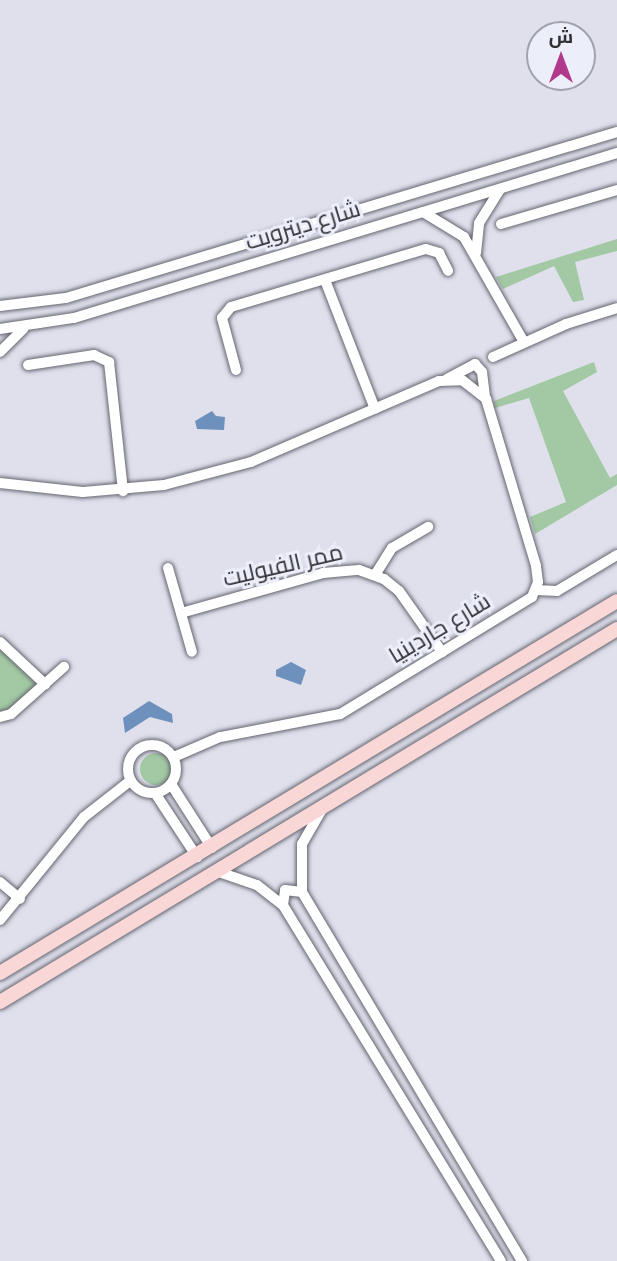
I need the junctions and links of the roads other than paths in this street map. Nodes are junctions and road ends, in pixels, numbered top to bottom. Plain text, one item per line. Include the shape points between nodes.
1 (617, 132) edge
2 (617, 153) edge
3 (500, 190) junction
4 (617, 190) edge
5 (423, 212) junction
6 (501, 224) dead end
7 (476, 255) junction
8 (448, 271) dead end
9 (325, 281) junction
10 (0, 306) edge
11 (617, 308) edge
12 (25, 328) junction
13 (0, 329) edge
14 (524, 342) junction
15 (0, 352) edge
16 (493, 357) dead end
17 (28, 365) dead end
18 (236, 370) dead end
19 (447, 379) junction
20 (486, 399) junction
21 (375, 409) junction
22 (0, 483) edge
23 (123, 491) junction
24 (428, 527) dead end
25 (617, 555) edge
26 (168, 568) dead end
27 (375, 575) junction
28 (536, 590) junction
29 (617, 601) edge
30 (181, 613) junction
31 (617, 629) edge
32 (0, 642) edge
33 (192, 652) dead end
34 (442, 652) junction
35 (64, 667) dead end
36 (45, 684) junction
37 (0, 717) edge
38 (174, 757) junction
39 (130, 781) junction
40 (171, 784) junction
41 (155, 793) junction
42 (328, 804) junction
43 (212, 848) junction
44 (197, 857) junction
45 (216, 871) junction
46 (0, 882) edge
47 (302, 892) junction
48 (20, 899) junction
49 (284, 905) junction
50 (0, 920) edge
51 (0, 973) edge
52 (0, 1002) edge
53 (501, 1261) edge
54 (522, 1261) edge

1 - 10 street, شارع ديترويت via 66,298
2 - 3 street, شارع ديترويت
3 - 5 street, شارع ديترويت
3 - 7 street via 480,223
4 - 6 street
5 - 7 street via 456,229
5 - 12 street, شارع ديترويت via 74,318
7 - 14 street
8 - 9 street via 439,253 426,249
9 - 18 street via 226,309 223,323
9 - 21 street
11 - 14 street
12 - 13 street, شارع ديترويت
12 - 15 street
14 - 16 street
17 - 23 street via 93,355 109,362
19 - 20 street via 469,383
19 - 20 street via 468,365 478,366
19 - 21 street
20 - 28 street via 536,566
21 - 23 street via 233,469
22 - 23 street via 64,492
24 - 27 street via 392,548
25 - 28 street via 557,591
26 - 30 street
27 - 30 street, ممر الفيوليت via 334,571
27 - 34 street, ممر الفيوليت via 399,591
28 - 34 street, شارع جاردينيا via 526,603
29 - 43 main road
30 - 33 street
31 - 42 main road
32 - 36 street
34 - 38 street, شارع جاردينيا via 331,717 220,737
35 - 36 street
36 - 37 street via 11,714
38 - 39 street via 161,746 144,746 131,756
38 - 40 street
39 - 41 street
39 - 48 street via 84,817
40 - 41 street
40 - 43 street
41 - 44 street
42 - 45 main road
42 - 47 street via 302,844
43 - 44 main road
44 - 51 main road
45 - 49 street via 257,885
45 - 52 main road
46 - 48 street
47 - 49 street via 285,890
47 - 54 street
48 - 50 street
49 - 53 street

